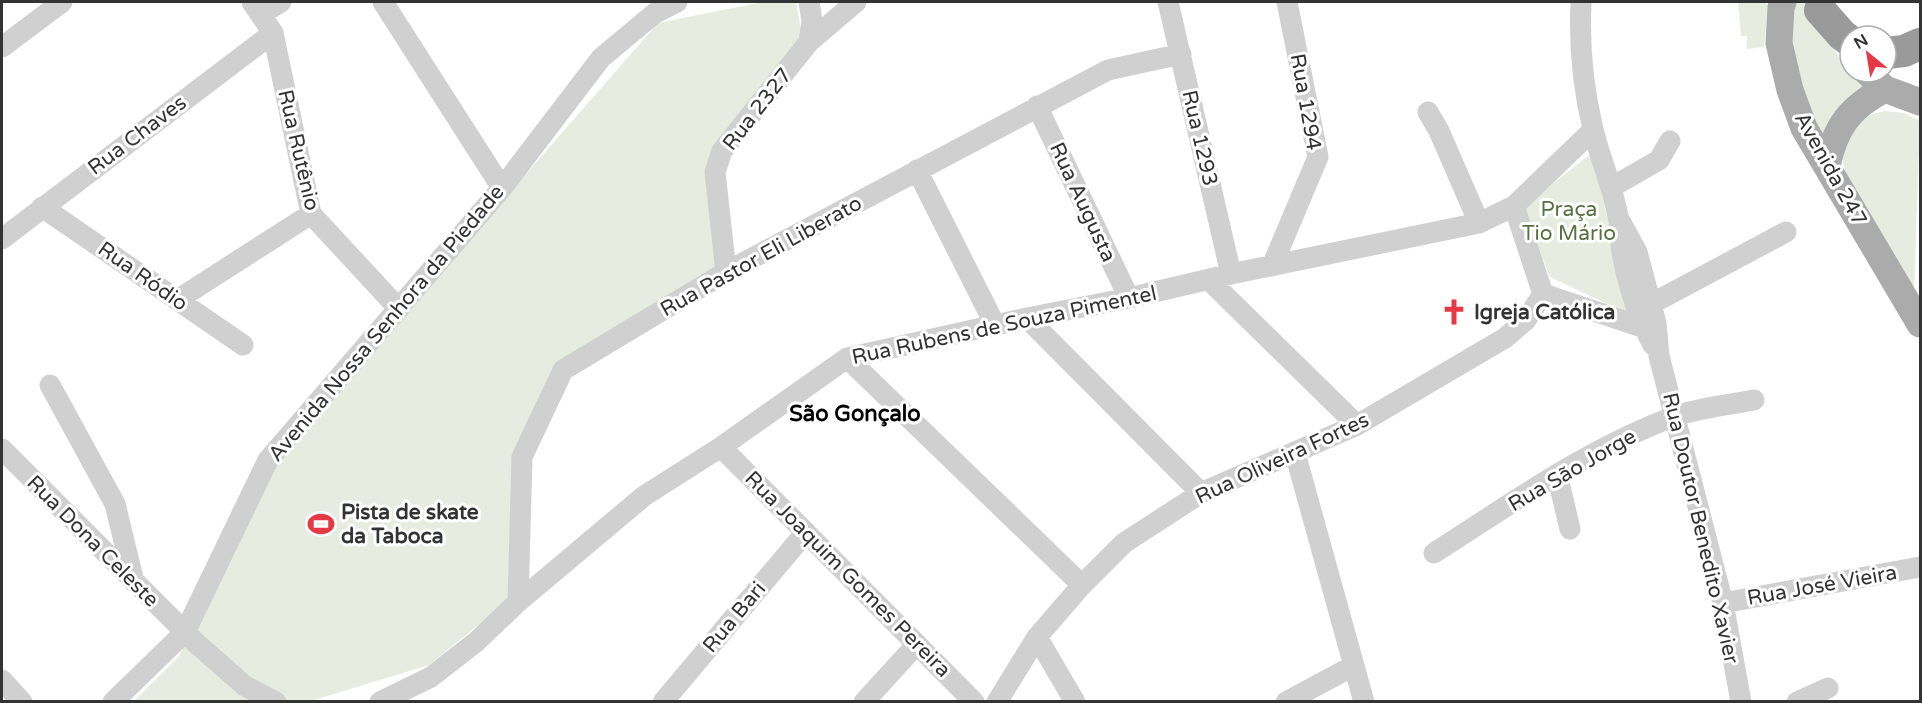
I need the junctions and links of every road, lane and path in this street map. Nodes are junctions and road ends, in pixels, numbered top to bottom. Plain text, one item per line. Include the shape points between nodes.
1 (62, 2) edge
2 (280, 2) edge
3 (383, 2) edge
4 (677, 2) edge
5 (856, 2) edge
6 (1168, 2) edge
7 (1287, 2) edge
8 (1581, 2) edge
9 (1783, 2) edge
10 (1819, 6) edge
11 (256, 8) edge
12 (814, 23) edge
13 (1838, 30) edge
14 (273, 33) junction
15 (1920, 44) edge
16 (1838, 45) edge
17 (2, 47) edge
18 (1898, 52) edge
19 (1181, 54) junction
20 (1874, 84) edge
21 (1882, 84) edge
22 (1920, 102) edge
23 (1037, 106) junction
24 (1428, 112) dead end
25 (1593, 130) junction
26 (1670, 141) dead end
27 (1827, 166) junction
28 (917, 170) junction
29 (1611, 187) junction
30 (502, 188) junction
31 (1514, 206) junction
32 (42, 207) junction
33 (311, 214) junction
34 (1479, 223) junction
35 (1786, 232) dead end
36 (2, 239) edge
37 (1272, 266) junction
38 (726, 272) junction
39 (1231, 274) junction
40 (1209, 280) junction
41 (1544, 294) junction
42 (1129, 298) junction
43 (177, 300) junction
44 (399, 309) junction
45 (1027, 318) junction
46 (1650, 318) junction
47 (1920, 324) edge
48 (994, 325) junction
49 (243, 345) dead end
50 (847, 358) junction
51 (50, 385) dead end
52 (1754, 400) dead end
53 (1676, 416) junction
54 (1357, 425) junction
55 (721, 447) junction
56 (2, 449) edge
57 (1295, 453) junction
58 (1557, 474) junction
59 (1201, 493) junction
60 (1570, 529) dead end
61 (806, 532) junction
62 (1434, 552) dead end
63 (1920, 567) edge
64 (135, 582) junction
65 (1082, 585) junction
66 (518, 602) junction
67 (1723, 603) junction
68 (190, 637) junction
69 (1037, 637) junction
70 (917, 644) junction
71 (1353, 666) junction
72 (2, 680) edge
73 (1828, 688) dead end
74 (22, 702) edge
75 (113, 702) edge
76 (276, 702) edge
77 (380, 702) edge
78 (663, 702) edge
79 (864, 702) edge
80 (974, 702) edge
81 (997, 702) edge
82 (1075, 702) edge
83 (1286, 702) edge
84 (1364, 702) edge
85 (1741, 702) edge
86 (1797, 702) edge

1 - 17 street
2 - 11 street
3 - 30 street
4 - 30 street, Avenida Nossa Senhora da Piedade via 655,13 601,58
5 - 12 street
6 - 19 street, Rua 1293
7 - 37 street, Rua 1294 via 1318,157
8 - 25 street, Rua Doutor Benedito Xavier via 1582,68
9 - 27 main road, Avenida 247 via 1779,43 1790,90 1804,128
10 - 13 highway
10 - 16 main road
11 - 14 street, Rua Rutênio
12 - 38 street, Rua 2327 via 722,151 715,172
14 - 32 street, Rua Chaves
14 - 33 street, Rua Rutênio
15 - 18 highway
19 - 23 street, Rua Pastor Eli Liberato via 1108,70
19 - 39 street, Rua 1293
20 - 27 main road via 1835,137
21 - 22 main road
23 - 28 street, Rua Pastor Eli Liberato
23 - 42 street, Rua Augusta
24 - 34 street
25 - 29 street, Rua Doutor Benedito Xavier
25 - 31 street, Rua Rubens de Souza Pimentel
26 - 29 street via 1659,160
27 - 47 main road, Avenida 247
28 - 38 street, Rua Pastor Eli Liberato
28 - 48 street
29 - 46 street, Rua Doutor Benedito Xavier via 1623,257
30 - 44 street, Avenida Nossa Senhora da Piedade
31 - 34 street, Rua Rubens de Souza Pimentel
31 - 41 street
32 - 36 street, Rua Chaves
32 - 43 street, Rua Ródio
33 - 43 street
33 - 44 street, Rua Rutênio
34 - 37 street, Rua Rubens de Souza Pimentel
35 - 46 street
37 - 39 street, Rua Rubens de Souza Pimentel
38 - 66 street, Rua Pastor Eli Liberato via 563,370 522,457
39 - 40 street, Rua Rubens de Souza Pimentel
40 - 42 street, Rua Rubens de Souza Pimentel
40 - 54 street
41 - 46 street
41 - 54 street, Rua Oliveira Fortes via 1526,320 1504,338
42 - 45 street, Rua Rubens de Souza Pimentel
43 - 49 street, Rua Ródio
44 - 68 street, Avenida Nossa Senhora da Piedade via 268,460
45 - 48 street, Rua Rubens de Souza Pimentel
45 - 59 street
46 - 53 street, Rua Doutor Benedito Xavier
48 - 50 street, Rua Rubens de Souza Pimentel
50 - 55 street, Rua Rubens de Souza Pimentel
50 - 65 street
51 - 64 street via 115,504
52 - 53 street, Rua São Jorge
53 - 58 street, Rua São Jorge
53 - 67 street, Rua Doutor Benedito Xavier
54 - 57 street, Rua Oliveira Fortes
55 - 61 street, Rua Joaquim Gomes Pereira
55 - 66 street, Rua Rubens de Souza Pimentel via 644,496
56 - 64 street, Rua Dona Celeste
57 - 59 street, Rua Oliveira Fortes
57 - 71 street
58 - 60 street
58 - 62 street, Rua São Jorge
59 - 65 street, Rua Oliveira Fortes via 1124,543
61 - 70 street, Rua Joaquim Gomes Pereira
61 - 78 street, Rua Bari
63 - 67 street, Rua José Vieira
64 - 68 street, Rua Dona Celeste
65 - 69 street, Rua Oliveira Fortes
66 - 77 street, Rua Rubens de Souza Pimentel via 431,677
67 - 85 street, Rua Doutor Benedito Xavier
68 - 75 street, Avenida Nossa Senhora da Piedade
68 - 76 street via 245,686
69 - 81 street, Rua Oliveira Fortes
69 - 82 street
70 - 79 street
70 - 80 street, Rua Joaquim Gomes Pereira
71 - 83 street
71 - 84 street
72 - 74 street
73 - 86 street

